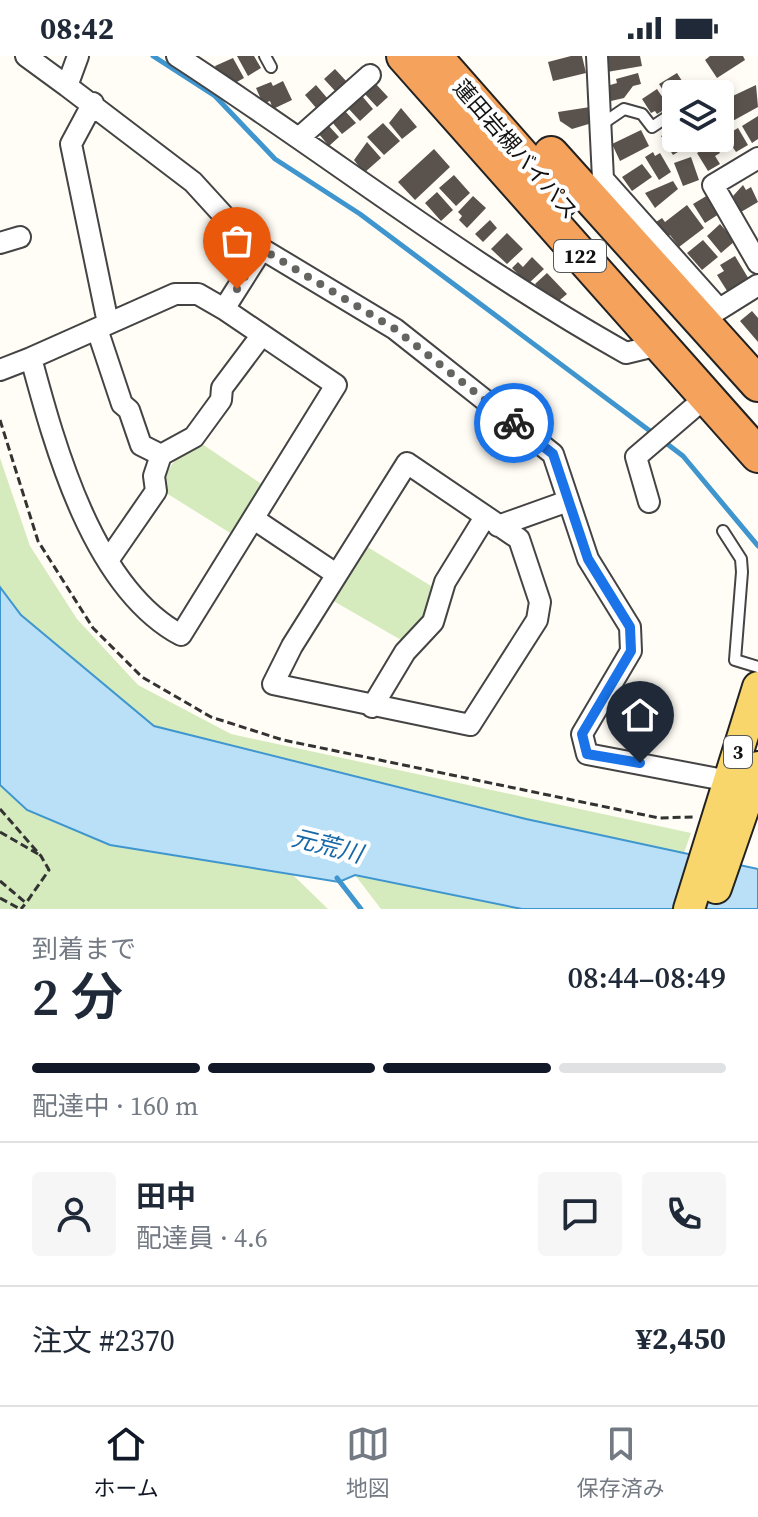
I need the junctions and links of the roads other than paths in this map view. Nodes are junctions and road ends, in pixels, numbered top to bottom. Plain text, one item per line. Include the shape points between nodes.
1 (26, 56) edge
2 (78, 56) edge
3 (177, 56) edge
4 (265, 56) edge
5 (404, 56) edge
6 (434, 56) edge
7 (462, 56) edge
8 (597, 56) edge
9 (271, 67) dead end
10 (370, 75) dead end
11 (67, 86) junction
12 (93, 103) junction
13 (662, 120) edge
14 (601, 125) junction
15 (300, 137) junction
16 (758, 158) edge
17 (20, 237) dead end
18 (0, 243) edge
19 (262, 249) junction
20 (758, 263) edge
21 (758, 285) edge
22 (224, 309) junction
23 (710, 315) junction
24 (103, 326) junction
25 (261, 336) junction
26 (659, 345) junction
27 (31, 358) junction
28 (0, 370) edge
29 (758, 384) edge
30 (706, 397) junction
31 (758, 422) edge
32 (161, 455) junction
33 (758, 455) edge
34 (568, 501) junction
35 (649, 502) dead end
36 (254, 519) junction
37 (491, 521) junction
38 (723, 531) dead end
39 (109, 559) junction
40 (336, 574) junction
41 (758, 667) edge
42 (758, 687) edge
43 (372, 707) junction
44 (758, 767) edge
45 (729, 781) junction
46 (723, 836) junction
47 (689, 909) edge
48 (710, 909) edge

1 - 11 street
2 - 11 street
3 - 15 street
4 - 9 lane
5 - 26 highway, 122
6 - 31 highway, 蓮田岩槻バイパス / 122
7 - 23 highway, 122
8 - 14 street
10 - 15 street
11 - 12 street
12 - 19 street via 193,182
12 - 24 street via 71,144
13 - 14 lane via 652,127 642,114 624,109
14 - 23 street via 603,179
15 - 26 street via 548,309 626,353
16 - 20 street via 713,185
17 - 18 street
19 - 22 street
19 - 34 street via 395,329 553,454
21 - 23 street
22 - 24 street via 198,294 175,294
22 - 25 street
23 - 29 highway, 122
24 - 27 street
24 - 32 street via 122,404 141,445
25 - 32 street via 194,437
25 - 36 street via 336,385
26 - 30 highway, 122
27 - 28 street
27 - 39 street via 56,451 82,516
30 - 33 highway, 122
30 - 35 street via 636,457
32 - 39 street via 154,476 156,491
34 - 37 street
34 - 45 street via 588,559 630,627 631,651 582,734 587,754
36 - 39 street via 181,635 161,625
36 - 40 street
37 - 40 street via 407,463
37 - 43 street via 445,582 433,622 405,652
37 - 43 street via 519,539 540,602 537,620 470,725
38 - 41 lane via 741,559 735,660
40 - 43 street via 273,684
42 - 45 main road, 3
44 - 46 main road, 3
45 - 46 main road, 3
46 - 47 main road, 3
46 - 48 main road, 3

